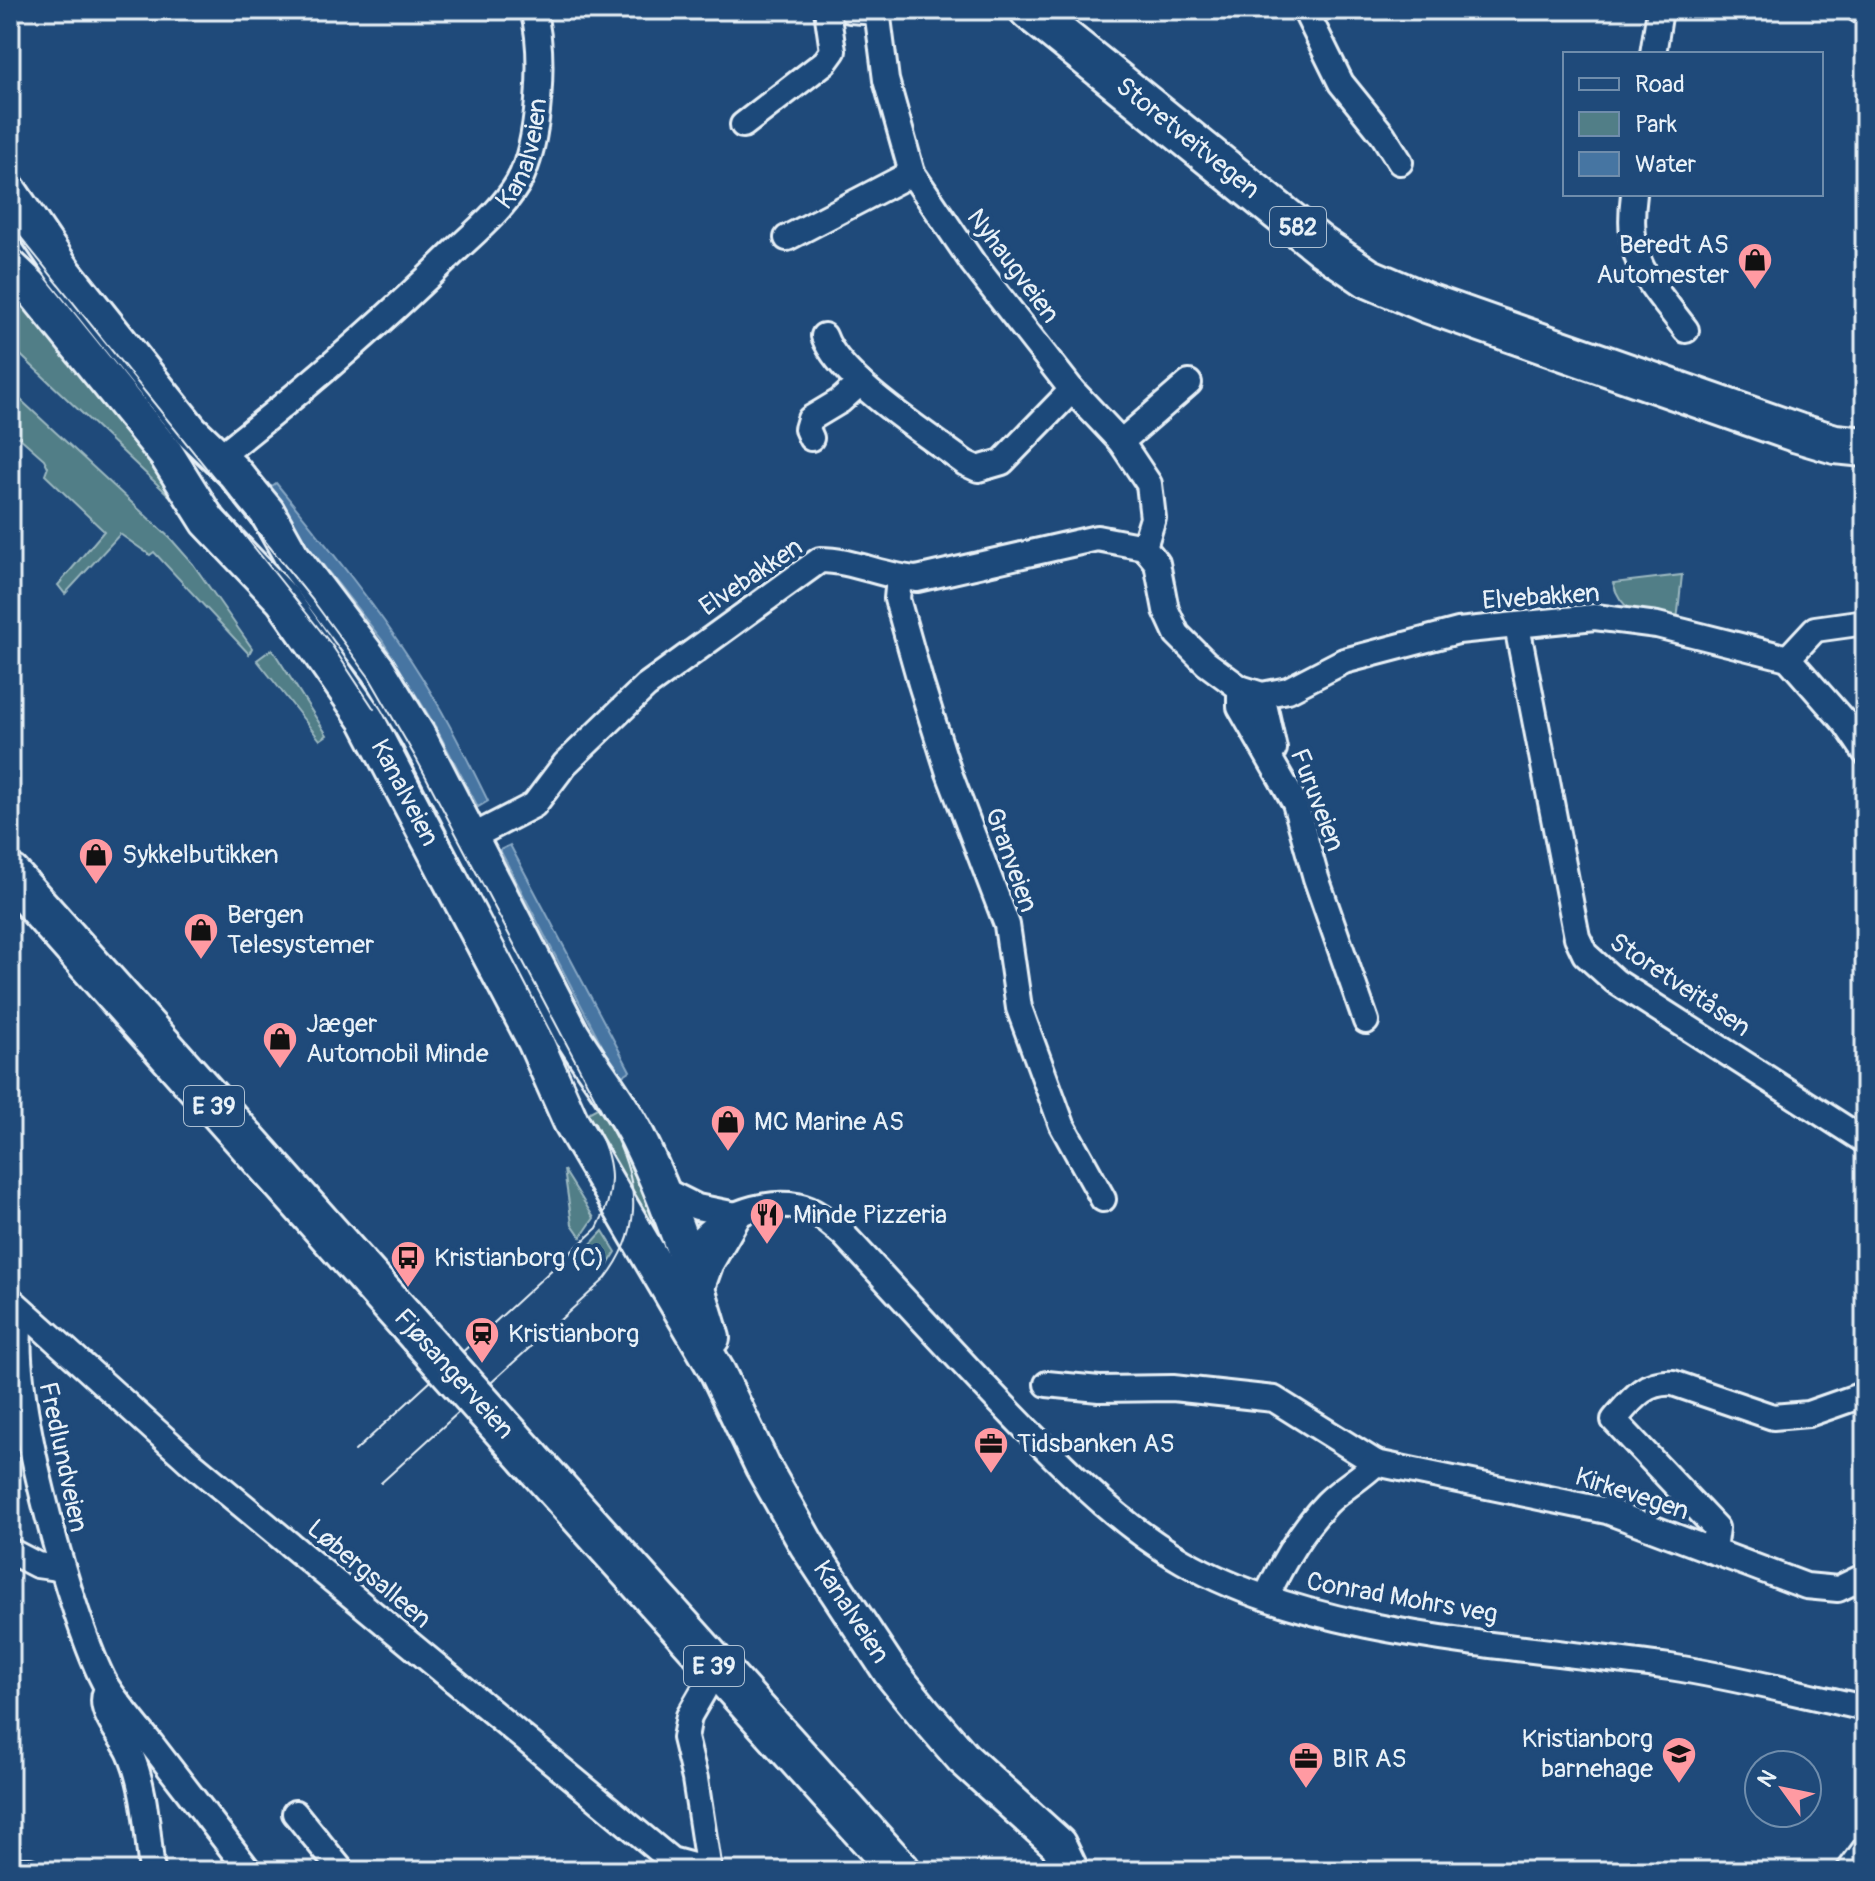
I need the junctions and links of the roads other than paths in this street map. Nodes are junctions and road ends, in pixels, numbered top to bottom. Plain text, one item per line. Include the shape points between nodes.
1 (533, 10) edge
2 (827, 10) edge
3 (850, 10) edge
4 (1029, 10) edge
5 (1305, 10) edge
6 (1660, 10) edge
7 (1859, 10) edge
8 (877, 11) edge
9 (1865, 12) edge
10 (1653, 52) edge
11 (743, 125) dead end
12 (1400, 162) dead end
13 (912, 173) junction
14 (10, 192) edge
15 (1634, 196) edge
16 (787, 238) dead end
17 (10, 267) edge
18 (1686, 330) dead end
19 (824, 336) dead end
20 (1526, 336) junction
21 (860, 383) junction
22 (1189, 383) dead end
23 (1072, 390) junction
24 (1865, 424) edge
25 (811, 438) dead end
26 (1121, 442) junction
27 (1865, 447) edge
28 (219, 457) junction
29 (1144, 547) junction
30 (899, 578) junction
31 (1517, 626) junction
32 (1861, 628) edge
33 (1788, 658) junction
34 (1251, 692) junction
35 (1865, 752) edge
36 (470, 838) junction
37 (10, 875) edge
38 (10, 909) edge
39 (1366, 1021) dead end
40 (1865, 1141) edge
41 (661, 1189) junction
42 (1103, 1199) dead end
43 (739, 1215) junction
44 (687, 1258) junction
45 (688, 1299) junction
46 (17, 1305) edge
47 (410, 1343) junction
48 (1047, 1384) dead end
49 (1865, 1394) edge
50 (1376, 1463) junction
51 (521, 1467) junction
52 (10, 1551) edge
53 (1713, 1551) junction
54 (58, 1568) junction
55 (1865, 1576) edge
56 (1266, 1597) junction
57 (108, 1688) junction
58 (704, 1690) junction
59 (1865, 1708) edge
60 (295, 1813) dead end
61 (1029, 1820) junction
62 (1865, 1849) edge
63 (708, 1868) edge
64 (10, 1871) edge
65 (29, 1871) edge
66 (152, 1871) edge
67 (249, 1871) edge
68 (342, 1871) edge
69 (868, 1871) edge
70 (900, 1871) edge
71 (1051, 1871) edge
72 (1071, 1871) edge
73 (1849, 1871) edge

1 - 28 street, Kanalveien via 539,60 534,130 529,159 503,204 404,301
2 - 11 street via 833,51 825,62
3 - 8 street, Nyhaugveien
4 - 20 main road, Storetveitvegen / 582 via 1321,246 1368,278
5 - 12 street via 1341,83
6 - 10 street
7 - 9 street
8 - 13 street, Nyhaugveien via 886,80
13 - 16 street
13 - 23 street, Nyhaugveien via 973,263
14 - 28 main road, Kanalveien via 65,273 191,431
15 - 18 street via 1633,253
17 - 45 main road, Kanalveien via 166,454 208,521 283,600 366,719 535,1041 571,1122
19 - 21 street via 838,361
20 - 24 main road, Storetveitvegen / 582 via 1591,350 1831,422
20 - 27 main road, Storetveitvegen / 582 via 1798,433
21 - 23 street via 965,463 984,470 1002,462
21 - 25 street via 810,419
22 - 26 street
23 - 26 street, Nyhaugveien
26 - 29 street, Nyhaugveien via 1149,484 1153,518
28 - 36 main road, Kanalveien via 267,512 291,555 378,670
29 - 30 street, Elvebakken via 1097,538 917,579
29 - 34 street via 1157,563 1166,610 1177,634 1206,663
30 - 36 street, Elvebakken via 837,560 820,560 800,572 646,686 565,764 534,805
30 - 42 street, Granveien via 897,599 921,684 1007,925 1019,1008 1062,1125
31 - 33 street, Elvebakken via 1595,617 1657,625
31 - 34 street, Elvebakken via 1458,631 1392,647 1344,661 1288,690
31 - 40 street, Storetveitåsen via 1577,937 1585,954 1615,981
32 - 33 street via 1815,629
33 - 35 street
34 - 39 street, Furuveien via 1240,707 1270,749 1295,803
36 - 41 main road, Kanalveien via 571,1033 628,1120
37 - 47 highway, Fjøsangerveien / E 39
38 - 47 highway, Fjøsangerveien / E 39
41 - 43 street, Conrad Mohrs veg via 707,1211
41 - 44 main road, Kanalveien
43 - 44 street, Conrad Mohrs veg via 710,1229
43 - 45 street
43 - 56 street, Conrad Mohrs veg via 797,1206 828,1221 1104,1504 1181,1560
44 - 45 main road, Kanalveien
45 - 61 main road, Kanalveien via 718,1373 795,1524 890,1671 963,1758
46 - 54 street, Fredlundveien via 14,1355
46 - 63 street, Løbergsalleen via 189,1461 671,1860
47 - 51 highway, Fjøsangerveien / E 39, bridge
48 - 50 street, Kirkevegen via 1173,1388 1274,1399
49 - 53 street via 1808,1414 1773,1417 1673,1383 1639,1391 1614,1420 1716,1528
50 - 53 street, Kirkevegen via 1607,1511
50 - 56 street via 1308,1524
51 - 58 highway, Fjøsangerveien / E 39
51 - 70 highway, Fjøsangerveien / E 39
52 - 54 street, Fredlundveien via 37,1565
53 - 55 street, Kirkevegen via 1806,1586 1838,1589
54 - 57 street, Fredlundveien
56 - 59 street, Conrad Mohrs veg via 1339,1618 1683,1669
57 - 66 street, Fredlundveien via 104,1706 132,1756
57 - 67 street, Fredlundveien
58 - 63 street via 689,1716 685,1738
58 - 69 highway, Fjøsangerveien / E 39
60 - 68 street
61 - 71 main road, Kanalveien
61 - 72 main road, Kanalveien via 1058,1844
62 - 73 street
64 - 65 street

